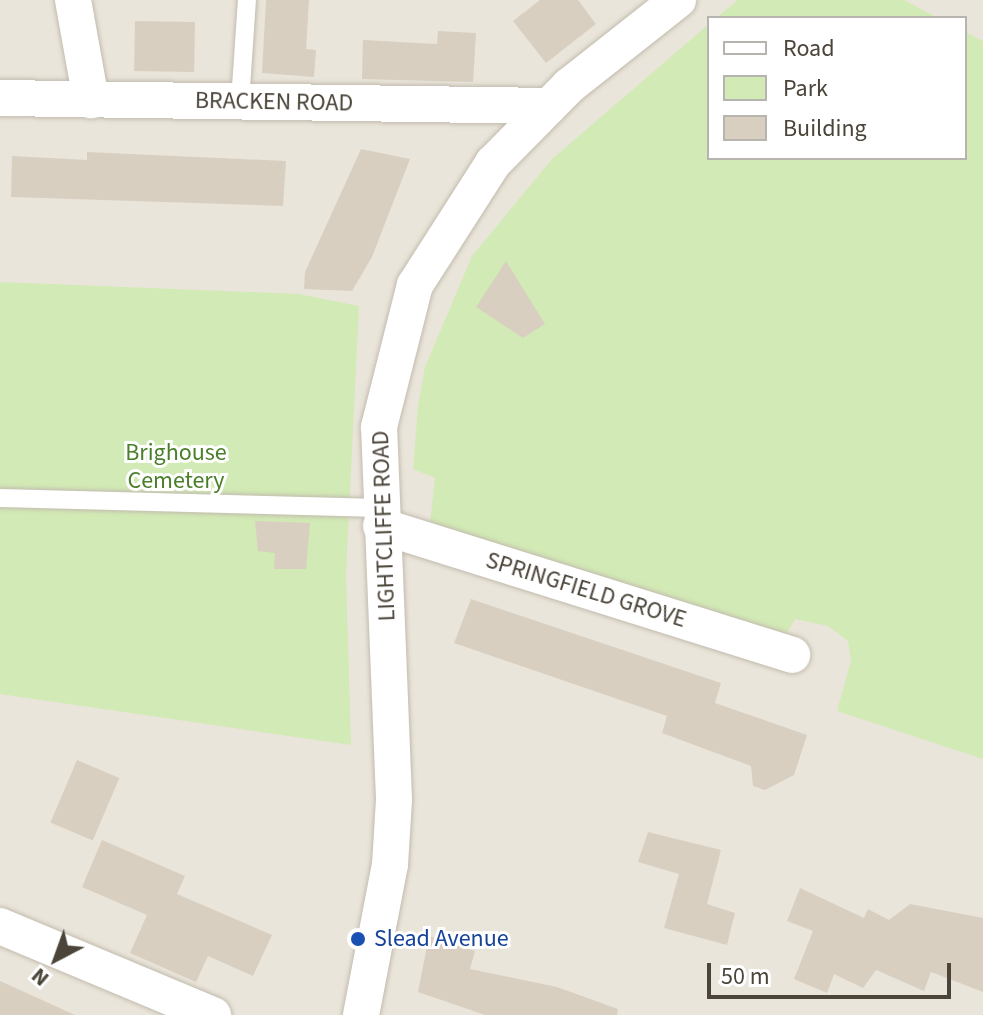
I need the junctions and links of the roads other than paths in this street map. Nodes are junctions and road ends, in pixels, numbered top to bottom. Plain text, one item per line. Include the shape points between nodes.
1 (73, 0) edge
2 (247, 0) edge
3 (678, 0) edge
4 (0, 98) edge
5 (91, 100) junction
6 (240, 102) junction
7 (549, 106) junction
8 (0, 498) edge
9 (381, 517) junction
10 (792, 655) dead end
11 (0, 926) edge
12 (213, 1015) edge
13 (361, 1015) edge

1 - 5 street
2 - 6 lane
3 - 7 street, LIGHTCLIFFE ROAD
4 - 5 street, BRACKEN ROAD
5 - 6 street, BRACKEN ROAD
6 - 7 street, BRACKEN ROAD
7 - 9 street, LIGHTCLIFFE ROAD via 493,163 415,285 379,427
8 - 9 lane
9 - 10 street, SPRINGFIELD GROVE
9 - 13 street, LIGHTCLIFFE ROAD via 394,799 390,865
11 - 12 street

